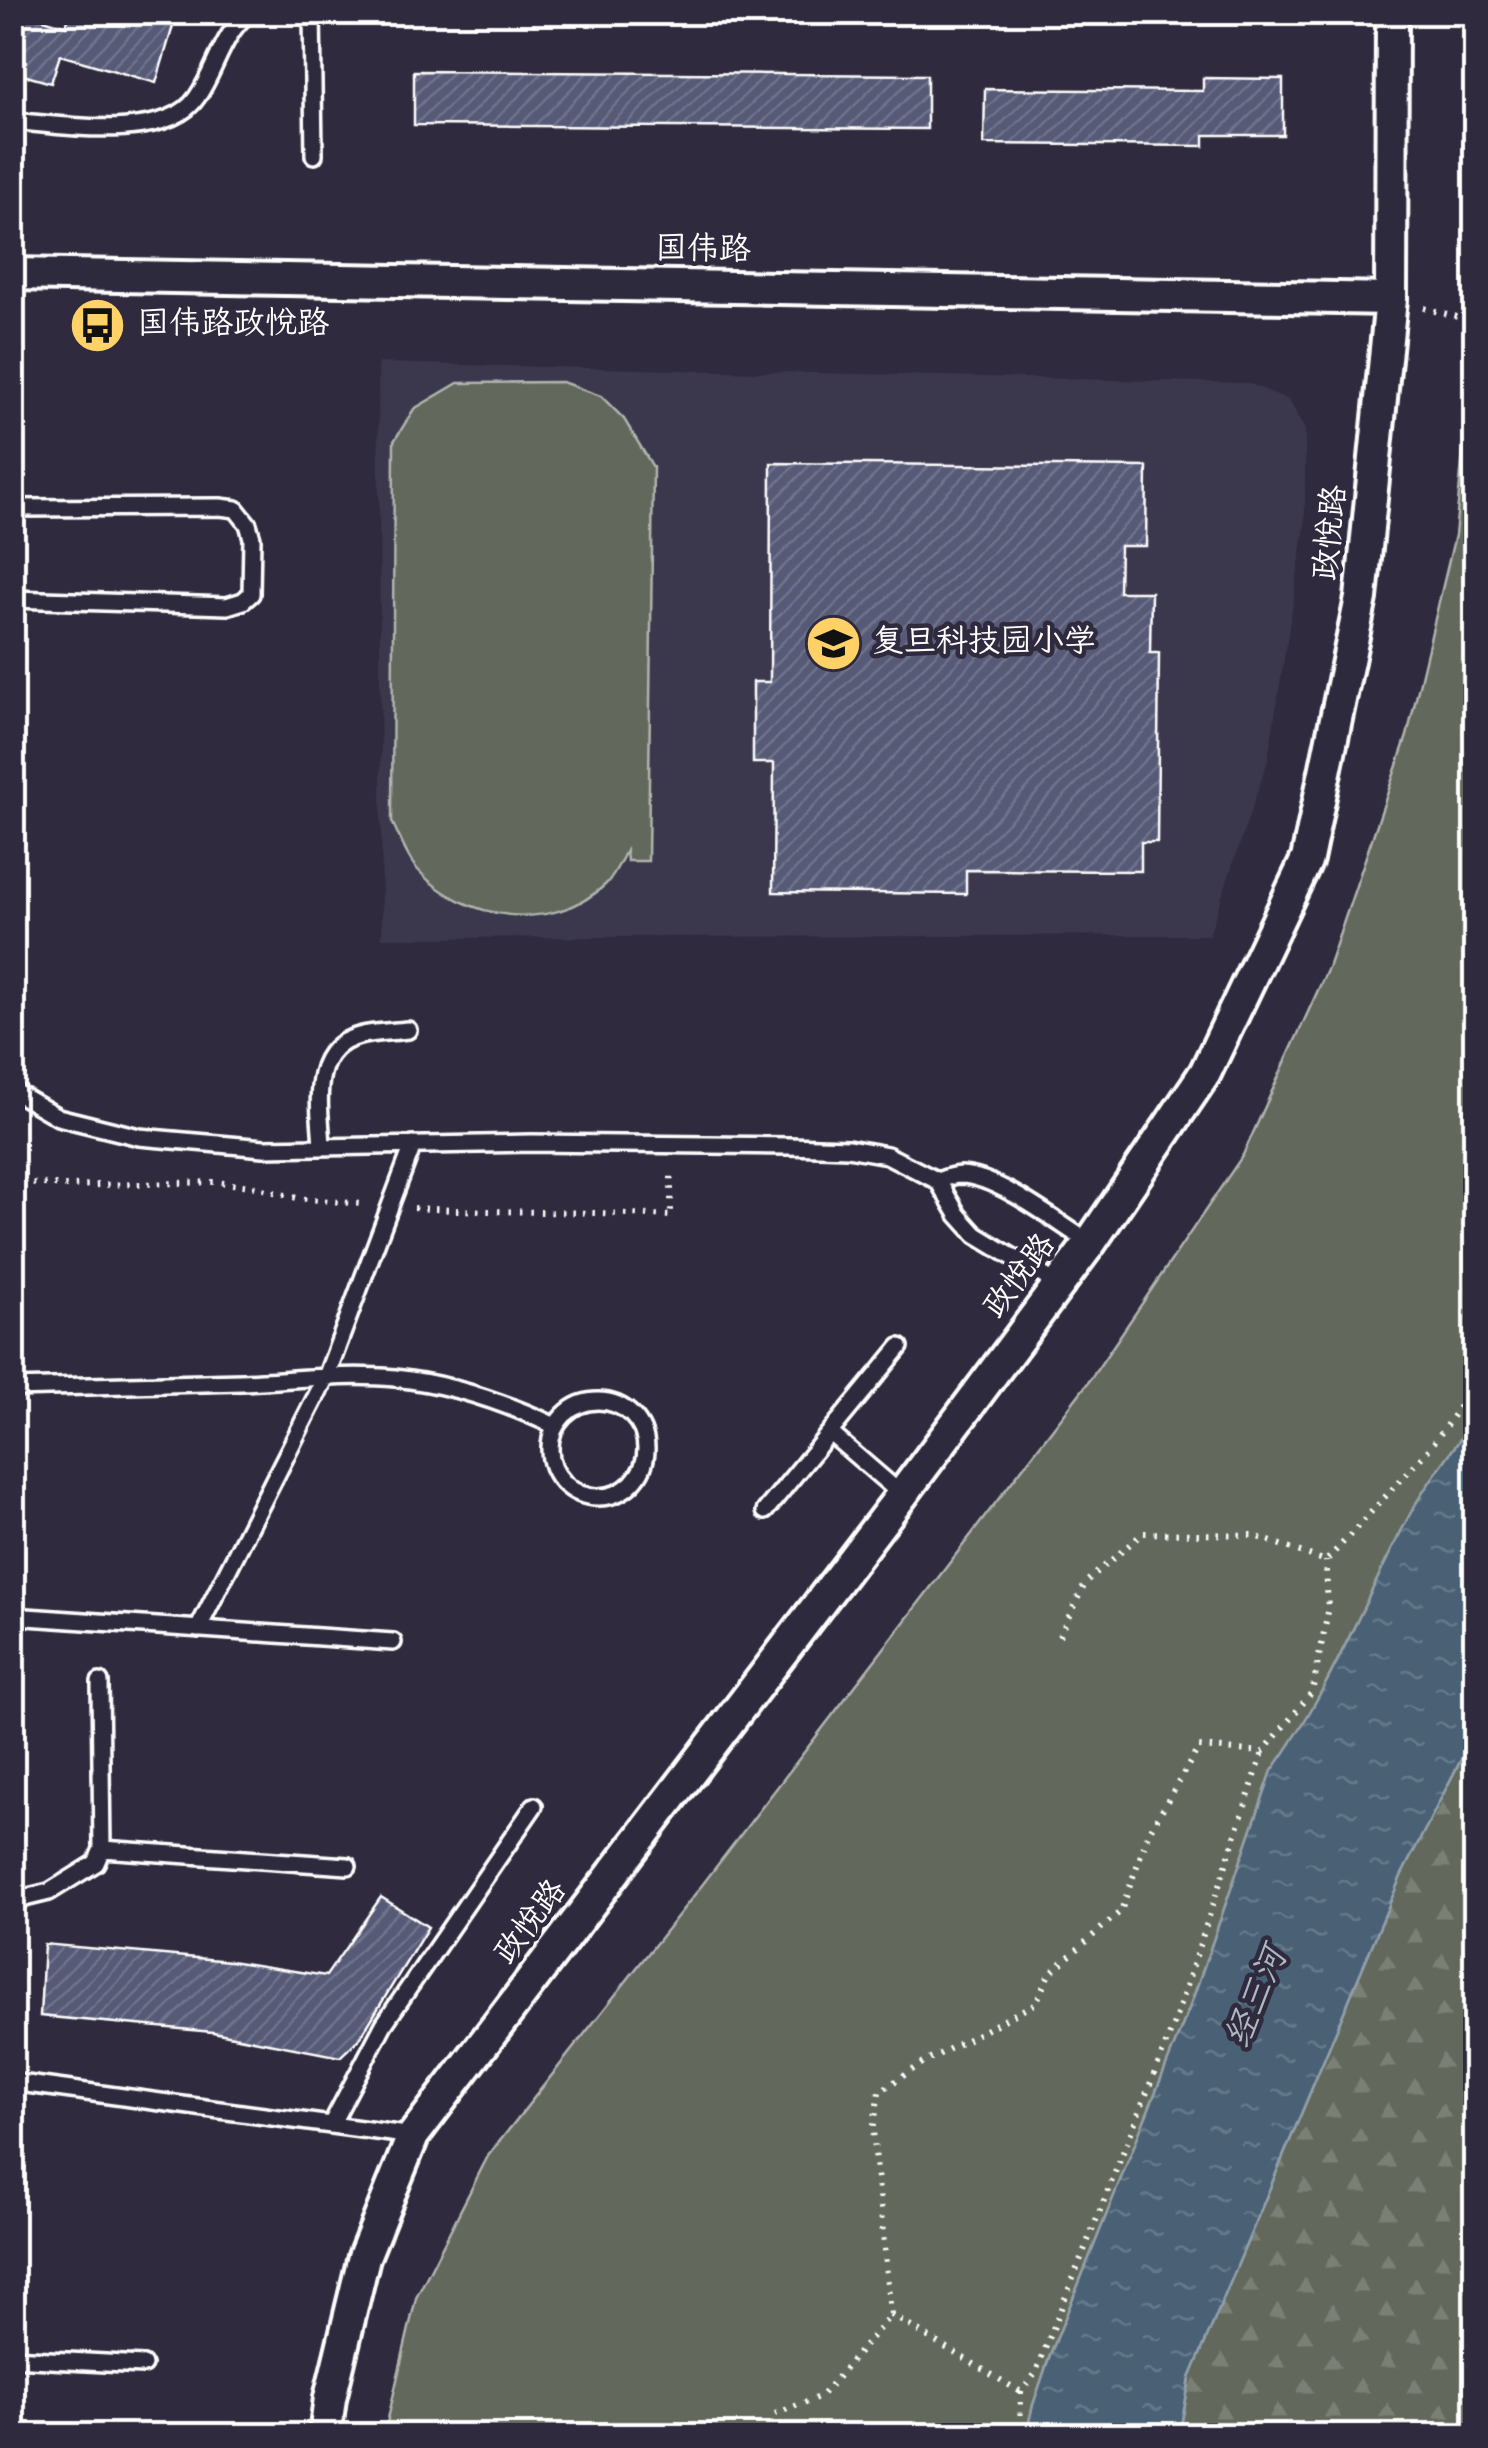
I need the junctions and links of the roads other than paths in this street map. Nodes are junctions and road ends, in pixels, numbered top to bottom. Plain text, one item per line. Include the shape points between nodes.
1 (250, 12) edge
2 (312, 12) edge
3 (1392, 12) edge
4 (12, 121) edge
5 (314, 155) dead end
6 (12, 274) edge
7 (1391, 298) junction
8 (12, 508) edge
9 (12, 600) edge
10 (408, 1030) dead end
11 (12, 1090) edge
12 (413, 1145) junction
13 (322, 1146) junction
14 (938, 1181) junction
15 (1090, 1243) junction
16 (1058, 1284) junction
17 (900, 1347) dead end
18 (326, 1376) junction
19 (12, 1388) edge
20 (555, 1426) junction
21 (830, 1433) junction
22 (902, 1494) junction
23 (765, 1512) dead end
24 (12, 1616) edge
25 (198, 1629) junction
26 (392, 1642) dead end
27 (100, 1682) dead end
28 (534, 1806) dead end
29 (102, 1848) junction
30 (348, 1866) dead end
31 (12, 1901) edge
32 (12, 2082) edge
33 (332, 2125) junction
34 (413, 2136) junction
35 (12, 2358) edge
36 (143, 2365) dead end
37 (325, 2436) edge

1 - 4 lane via 228,38 196,100 180,113 150,125
2 - 5 lane
3 - 7 street, 政悦路
6 - 7 street, 国伟路
7 - 15 street, 政悦路 via 1361,598 1307,859 1206,1073
8 - 9 lane via 236,509 252,538 252,580 251,594 227,606
10 - 13 lane via 338,1044 322,1066
11 - 13 lane via 58,1117 139,1138
12 - 13 lane
12 - 14 lane via 848,1148 887,1155
12 - 18 lane
14 - 15 lane via 958,1174 1000,1186
14 - 16 lane via 976,1235
15 - 16 street, 政悦路
16 - 22 street, 政悦路
17 - 21 lane
18 - 19 lane
18 - 20 lane via 445,1386
18 - 25 lane
20 - 20 lane via 550,1456 558,1478 575,1493 613,1496 634,1482 646,1460 638,1421 617,1404 577,1405
21 - 22 lane
21 - 23 lane
22 - 34 street, 政悦路
24 - 25 lane
25 - 26 lane
27 - 29 lane
28 - 33 lane via 384,2024
29 - 30 lane
29 - 31 lane via 96,1864 49,1892
32 - 33 lane
33 - 34 lane
34 - 37 street, 政悦路 via 364,2257
35 - 36 lane

